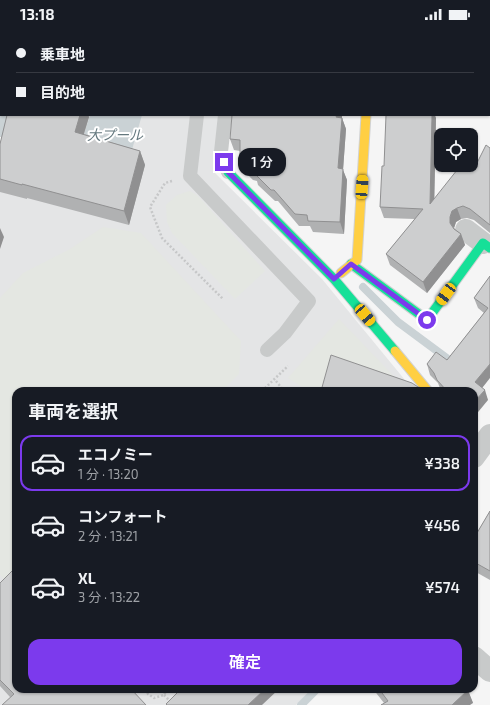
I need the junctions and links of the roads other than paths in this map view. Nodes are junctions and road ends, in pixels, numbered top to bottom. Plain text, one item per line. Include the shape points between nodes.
1 (196, 116) edge
2 (226, 116) edge
3 (366, 116) edge
4 (228, 172) joint
5 (480, 240) edge
6 (351, 264) junction
7 (334, 279) junction
8 (267, 350) dead end
9 (425, 387) edge
10 (490, 435) edge
11 (478, 452) edge
12 (478, 660) edge
13 (490, 671) edge

1 - 8 lane via 190,176 310,302 286,333
2 - 4 lane via 221,152
3 - 6 street via 357,260
4 - 7 street
5 - 6 street via 427,320
6 - 7 street
7 - 9 street
10 - 11 street
12 - 13 street

